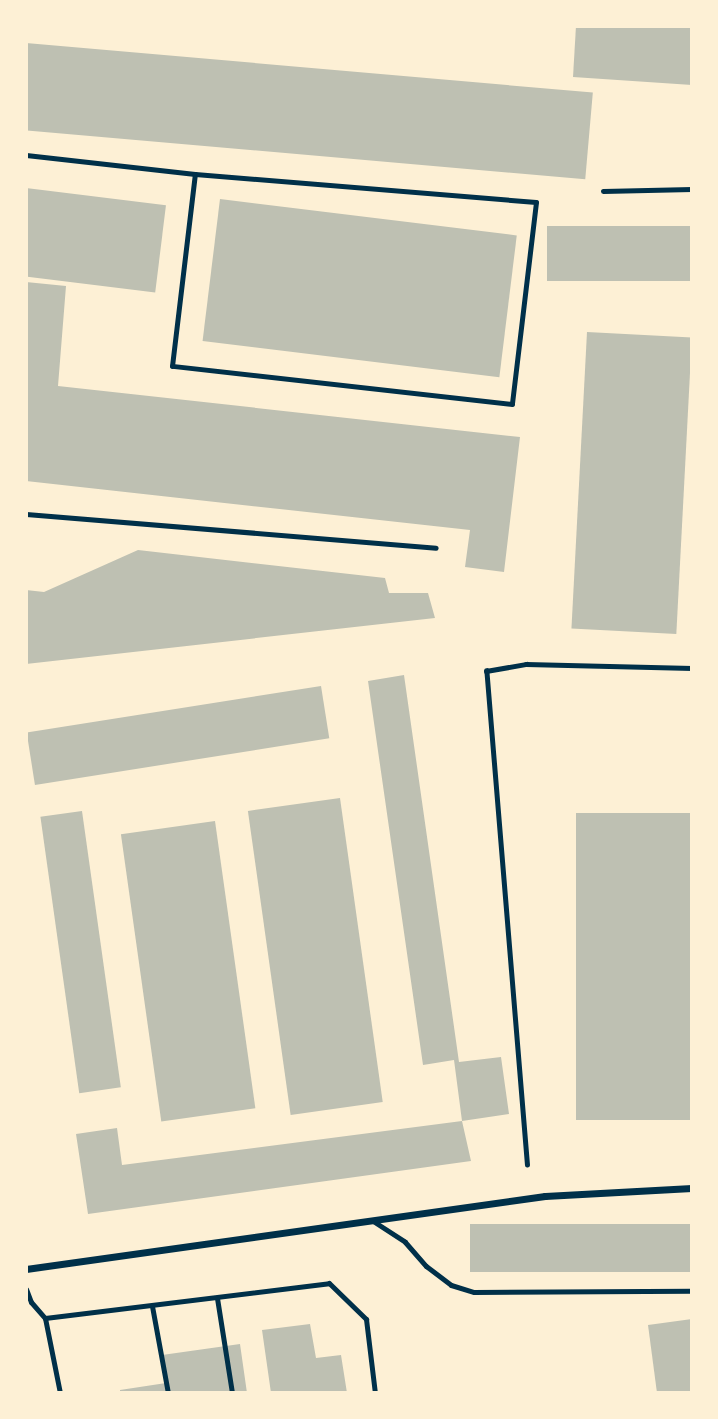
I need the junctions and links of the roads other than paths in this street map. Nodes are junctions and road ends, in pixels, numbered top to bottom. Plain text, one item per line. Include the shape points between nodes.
1 (26, 155) edge
2 (195, 174) junction
3 (692, 189) edge
4 (603, 191) dead end
5 (26, 514) edge
6 (436, 548) dead end
7 (692, 1188) edge
8 (371, 1219) junction
9 (26, 1269) edge
10 (26, 1289) edge
11 (692, 1291) edge
12 (217, 1298) junction
13 (152, 1306) junction
14 (46, 1318) junction
15 (60, 1393) edge
16 (168, 1393) edge
17 (232, 1393) edge
18 (375, 1393) edge

1 - 2 lane
2 - 2 lane via 536,202 512,404 172,366
3 - 4 lane
5 - 6 lane
7 - 8 street via 545,1196
8 - 9 street
8 - 11 lane via 405,1242 426,1266 451,1284 474,1292
10 - 14 lane
12 - 13 lane
12 - 17 lane
12 - 18 lane via 329,1283 366,1319
13 - 14 lane
13 - 16 lane
14 - 15 lane

